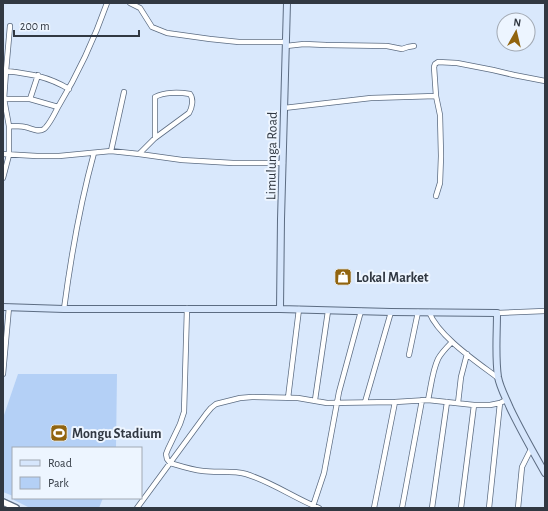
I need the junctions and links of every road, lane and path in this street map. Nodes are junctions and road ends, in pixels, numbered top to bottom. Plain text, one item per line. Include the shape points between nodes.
1 (107, 3) edge
2 (130, 3) edge
3 (287, 3) edge
4 (10, 26) dead end
5 (286, 44) junction
6 (414, 46) dead end
7 (6, 71) junction
8 (38, 75) junction
9 (545, 81) edge
10 (69, 89) junction
11 (124, 92) dead end
12 (436, 96) junction
13 (4, 99) edge
14 (30, 99) junction
15 (58, 108) junction
16 (284, 108) junction
17 (9, 126) junction
18 (155, 138) junction
19 (111, 151) junction
20 (94, 153) junction
21 (3, 154) edge
22 (139, 154) junction
23 (9, 155) junction
24 (283, 163) junction
25 (3, 178) edge
26 (436, 196) dead end
27 (6, 307) edge
28 (187, 308) junction
29 (64, 309) junction
30 (280, 309) junction
31 (299, 309) junction
32 (328, 310) junction
33 (361, 311) junction
34 (545, 311) edge
35 (391, 312) junction
36 (418, 312) junction
37 (429, 312) junction
38 (497, 312) junction
39 (452, 342) junction
40 (467, 354) junction
41 (409, 355) dead end
42 (3, 374) edge
43 (498, 378) junction
44 (288, 398) junction
45 (315, 400) junction
46 (422, 400) junction
47 (428, 400) junction
48 (337, 402) junction
49 (365, 402) junction
50 (395, 402) junction
51 (447, 402) junction
52 (503, 402) junction
53 (458, 403) junction
54 (474, 405) junction
55 (531, 449) junction
56 (170, 463) junction
57 (545, 473) edge
58 (3, 502) edge
59 (313, 506) junction
60 (16, 508) edge
61 (137, 508) edge
62 (319, 508) edge
63 (374, 508) edge
64 (402, 508) edge
65 (432, 508) edge
66 (461, 508) edge
67 (489, 508) edge
68 (518, 508) edge

1 - 10 street via 98,29
2 - 5 street via 140,8 152,27 167,33 239,42
3 - 5 main road, Limulunga Road
4 - 7 street
5 - 6 street via 402,48
5 - 16 main road, Limulunga Road
7 - 8 street
7 - 13 street
8 - 10 street
8 - 14 street
9 - 12 street via 470,65 438,62 434,67
10 - 15 street
11 - 19 street
12 - 16 street via 366,98
12 - 26 street via 440,115 441,156 440,183
13 - 14 street
13 - 17 street
14 - 15 street
15 - 17 street via 44,129
16 - 24 main road, Limulunga Road
17 - 23 street
18 - 18 street via 189,113 192,99 190,94 174,93 155,97
18 - 22 street
19 - 20 street
19 - 22 street
20 - 23 street via 59,156
20 - 29 street via 80,212
21 - 23 street
22 - 24 street via 233,163
23 - 25 street
24 - 30 main road, Limulunga Road
27 - 29 main road
27 - 42 street
28 - 29 main road
28 - 30 main road
28 - 56 street via 186,394 184,412 166,454
30 - 31 main road
31 - 32 main road
31 - 44 street
32 - 33 main road
32 - 45 street
33 - 35 main road
33 - 48 street
34 - 38 street
35 - 36 main road
35 - 49 street
36 - 37 main road
36 - 41 street
37 - 38 main road
37 - 39 street
38 - 43 main road
39 - 40 street
39 - 47 street via 438,360
40 - 43 street
40 - 53 street
43 - 52 main road
44 - 45 street
44 - 56 street via 252,397 216,404 196,426
45 - 48 street
46 - 47 street
46 - 50 street
46 - 64 street
47 - 51 street
48 - 49 street
48 - 59 street via 324,473
49 - 50 street
50 - 63 street
51 - 53 street
51 - 65 street
52 - 54 street
52 - 55 main road
52 - 67 street
53 - 54 street
54 - 66 street
55 - 57 main road
55 - 68 street via 522,466
56 - 59 street via 202,471 245,474 280,488
56 - 61 street
58 - 60 street
59 - 62 street

